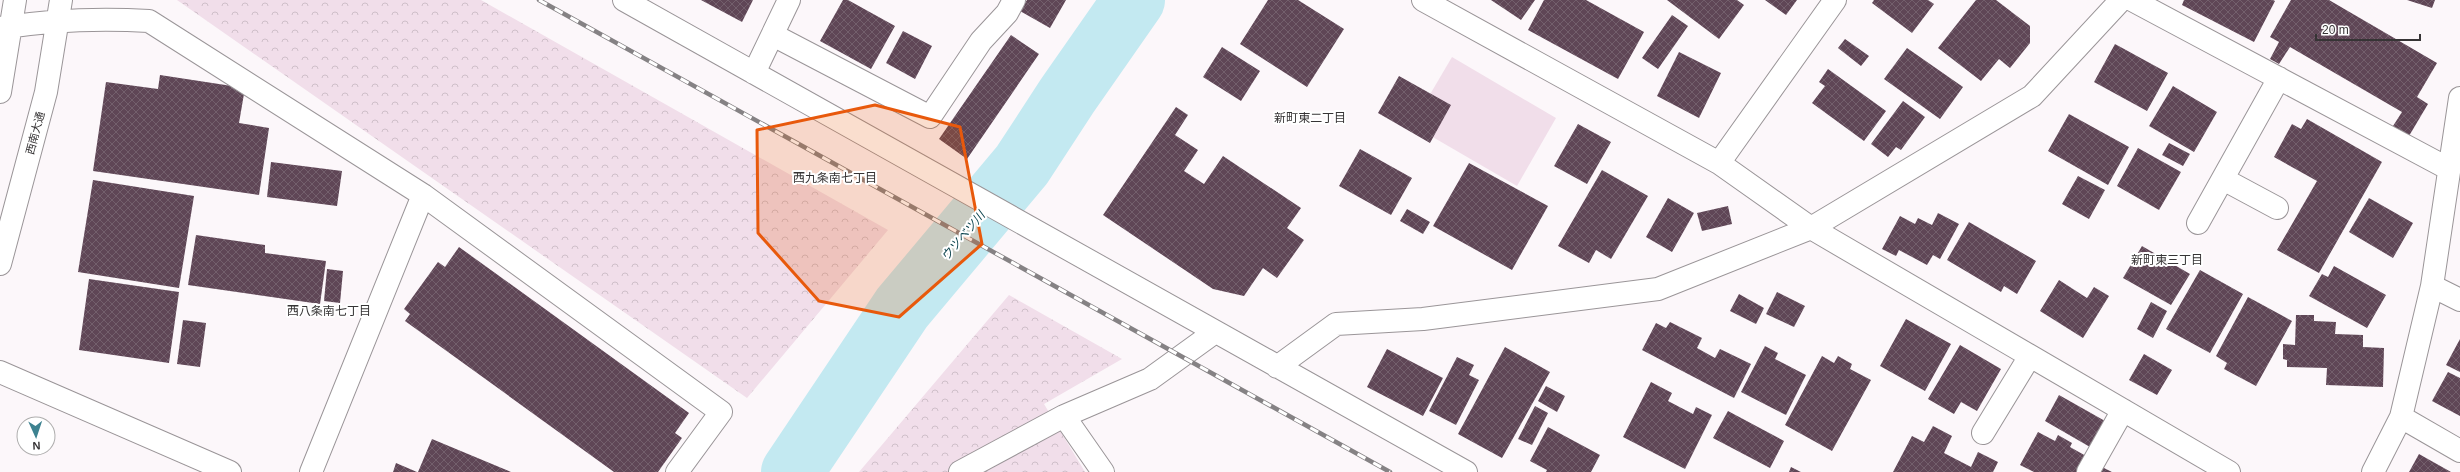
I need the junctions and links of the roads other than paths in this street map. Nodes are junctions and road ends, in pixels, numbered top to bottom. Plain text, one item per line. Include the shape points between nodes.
1 (15, 0) edge
2 (624, 0) edge
3 (790, 0) edge
4 (1014, 0) edge
5 (1423, 0) edge
6 (1835, 0) edge
7 (2121, 0) edge
8 (2132, 0) edge
9 (59, 10) edge
10 (5, 27) edge
11 (772, 35) junction
12 (754, 73) junction
13 (2279, 78) junction
14 (0, 92) edge
15 (2460, 98) edge
16 (1719, 163) junction
17 (2449, 169) junction
18 (2223, 179) junction
19 (423, 195) junction
20 (2277, 208) dead end
21 (2198, 223) dead end
22 (1811, 228) junction
23 (0, 264) edge
24 (2432, 286) junction
25 (2460, 300) edge
26 (1215, 332) junction
27 (2030, 356) junction
28 (1277, 367) junction
29 (0, 372) edge
30 (2124, 410) junction
31 (1064, 416) junction
32 (2401, 417) junction
33 (1983, 433) dead end
34 (2460, 451) edge
35 (230, 472) edge
36 (311, 472) edge
37 (677, 472) edge
38 (960, 472) edge
39 (1103, 472) edge
40 (1466, 472) edge
41 (2088, 472) edge
42 (2229, 472) edge
43 (2373, 472) edge

1 - 10 street
2 - 12 street
3 - 11 street
4 - 11 street via 1007,13 982,41 930,117
5 - 16 street
6 - 16 street
7 - 22 street via 2032,96
8 - 13 street
9 - 10 street
9 - 19 street via 149,21
9 - 23 street, 西南大通 via 46,92
10 - 14 street
11 - 12 street
12 - 26 street
13 - 17 street
13 - 18 street
15 - 17 street
16 - 22 street
17 - 24 street
18 - 20 street
18 - 21 street
19 - 36 street
19 - 37 street via 721,412
22 - 27 street
22 - 28 street via 1658,289 1423,318 1336,324
24 - 25 street
24 - 32 street
26 - 28 street
26 - 31 street via 1150,379
27 - 30 street
27 - 33 street
28 - 40 street
29 - 35 street
30 - 41 street
30 - 42 street
31 - 38 street
31 - 39 street
32 - 34 street
32 - 43 street

